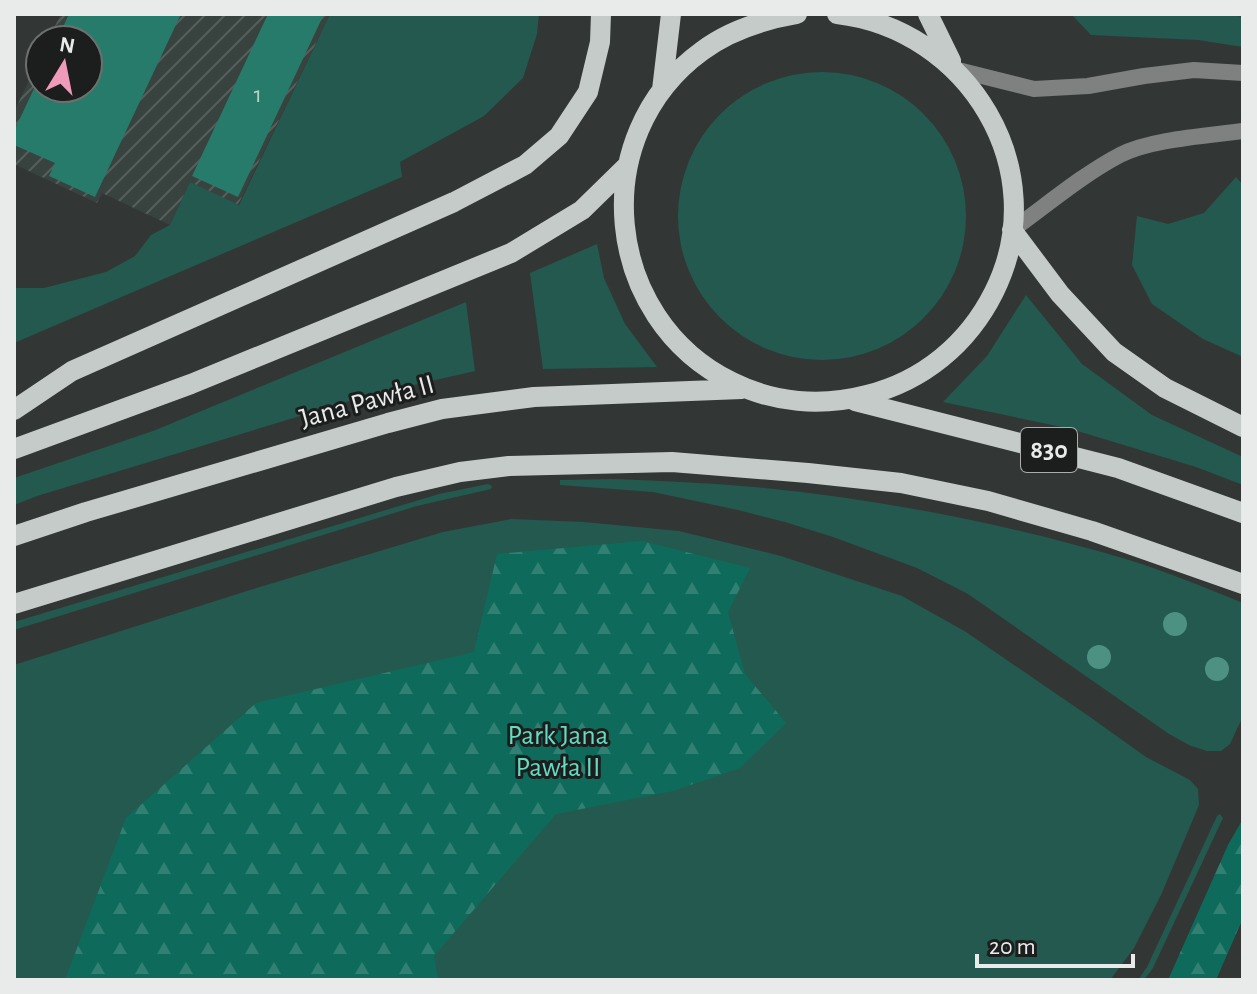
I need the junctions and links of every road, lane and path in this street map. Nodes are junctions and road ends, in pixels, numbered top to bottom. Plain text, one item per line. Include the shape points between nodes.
1 (601, 14) edge
2 (671, 14) edge
3 (797, 14) edge
4 (837, 14) edge
5 (928, 14) edge
6 (954, 69) junction
7 (1243, 73) edge
8 (662, 90) junction
9 (1243, 131) edge
10 (627, 166) junction
11 (1012, 230) junction
12 (747, 389) junction
13 (851, 400) junction
14 (14, 410) edge
15 (1243, 427) edge
16 (14, 449) edge
17 (1243, 513) edge
18 (14, 536) edge
19 (1243, 584) edge
20 (14, 604) edge

1 - 14 main road via 588,92 559,136 525,165 454,202 72,371
2 - 8 main road, 830
3 - 8 main road, 830 via 724,37 701,51
4 - 6 main road, 830 via 858,16 910,36
5 - 6 main road, 830
6 - 7 street via 1034,89 1194,70
6 - 11 main road, 830 via 998,131 1011,180
8 - 10 main road, 830 via 635,139
9 - 11 street via 1164,142 1123,154
10 - 12 main road, 830 via 625,234 646,299 688,353
10 - 16 main road via 582,210 511,253 205,379
11 - 13 main road, 830 via 995,290 960,342 910,380
11 - 15 main road via 1060,294 1114,352 1165,388
12 - 13 main road, 830 via 798,402
12 - 18 main road, Jana Pawła II via 534,397 442,409
13 - 17 main road, 830 via 1118,468
19 - 20 main road via 1092,531 901,483 658,463 460,472

